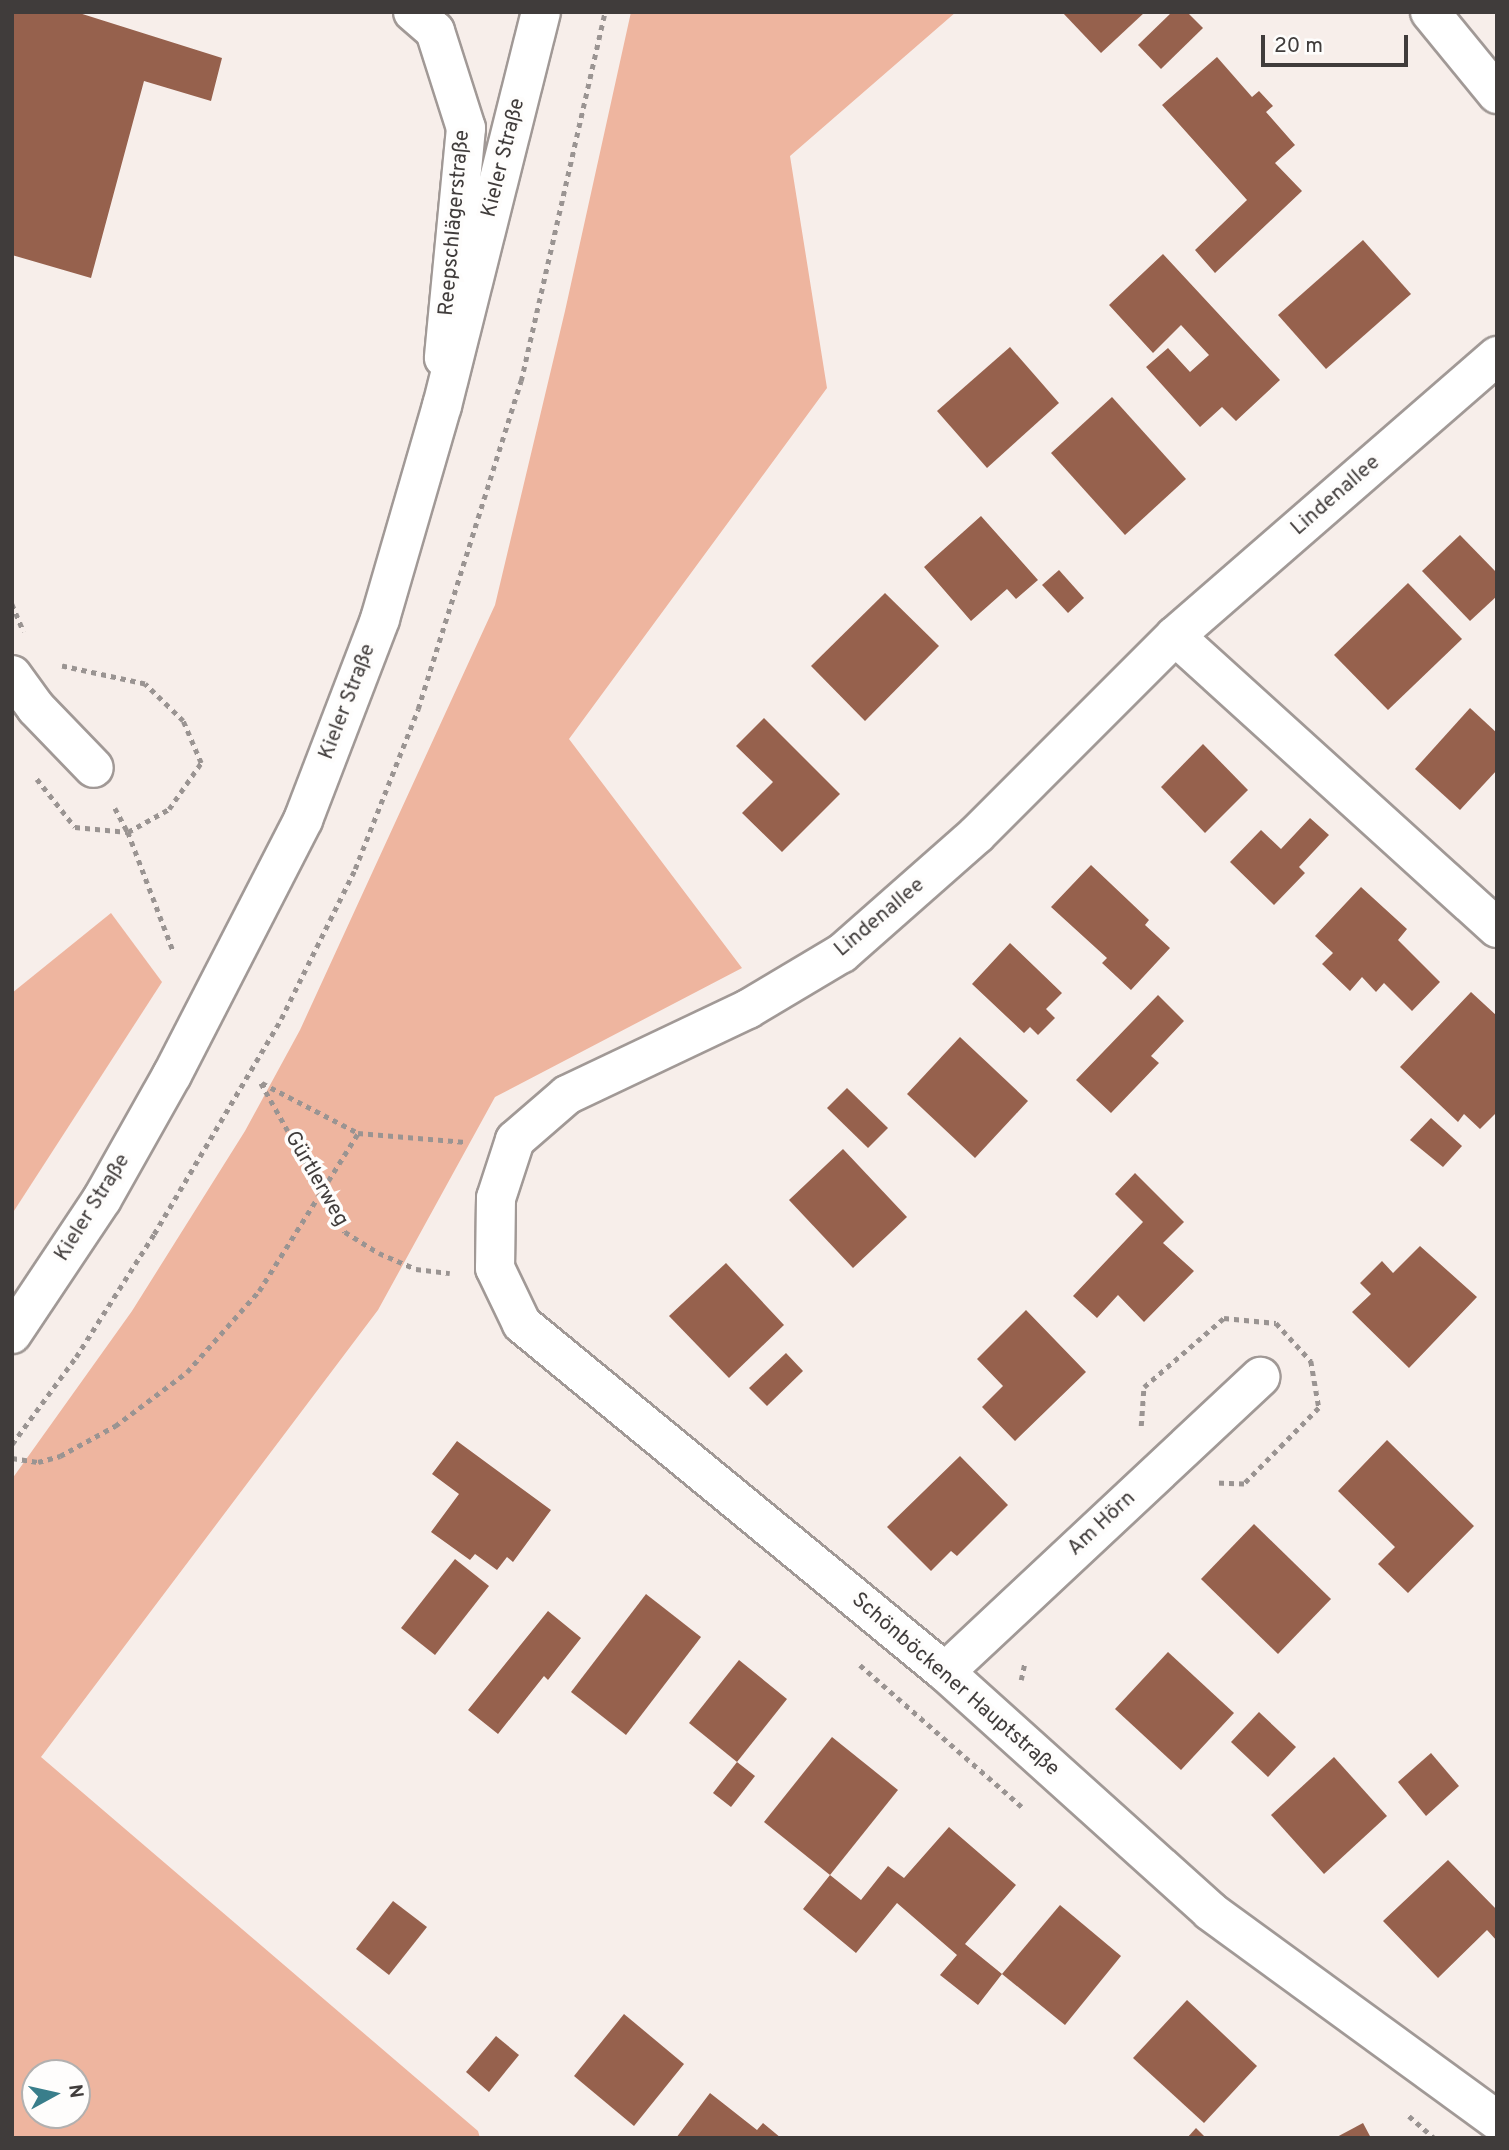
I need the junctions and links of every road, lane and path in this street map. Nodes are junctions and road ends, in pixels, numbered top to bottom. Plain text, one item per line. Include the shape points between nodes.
1 (413, 12) edge
2 (541, 12) edge
3 (1430, 12) edge
4 (1497, 94) edge
5 (1497, 356) edge
6 (442, 406) junction
7 (1175, 636) junction
8 (12, 675) edge
9 (94, 768) joint
10 (1497, 928) edge
11 (174, 953) dead end
12 (358, 1133) junction
13 (515, 1140) junction
14 (320, 1192) junction
15 (495, 1268) junction
16 (12, 1334) edge
17 (1260, 1377) dead end
18 (12, 1458) edge
19 (945, 1672) junction
20 (1497, 2120) edge

1 - 6 street, Reepschlägerstraße via 435,31 466,128 445,321
2 - 6 street, Kieler Straße
3 - 4 street
5 - 7 street, Lindenallee
6 - 16 street, Kieler Straße via 380,619 303,820 140,1132 102,1199
7 - 10 street
7 - 13 street, Lindenallee via 976,835 842,953 748,1009 567,1095
8 - 9 street via 36,708
9 - 11 path via 128,832
12 - 13 path via 471,1142
12 - 14 path
12 - 14 path, Gürtlerweg via 261,1083
13 - 15 street, Schönböckener Hauptstraße via 496,1198
14 - 15 path, Gürtlerweg via 345,1232 416,1269 458,1274
14 - 18 path via 259,1291 187,1372 115,1426 60,1456 38,1462
15 - 19 street, Schönböckener Hauptstraße via 522,1324
17 - 19 street, Am Hörn
19 - 20 street, Schönböckener Hauptstraße via 1210,1911

